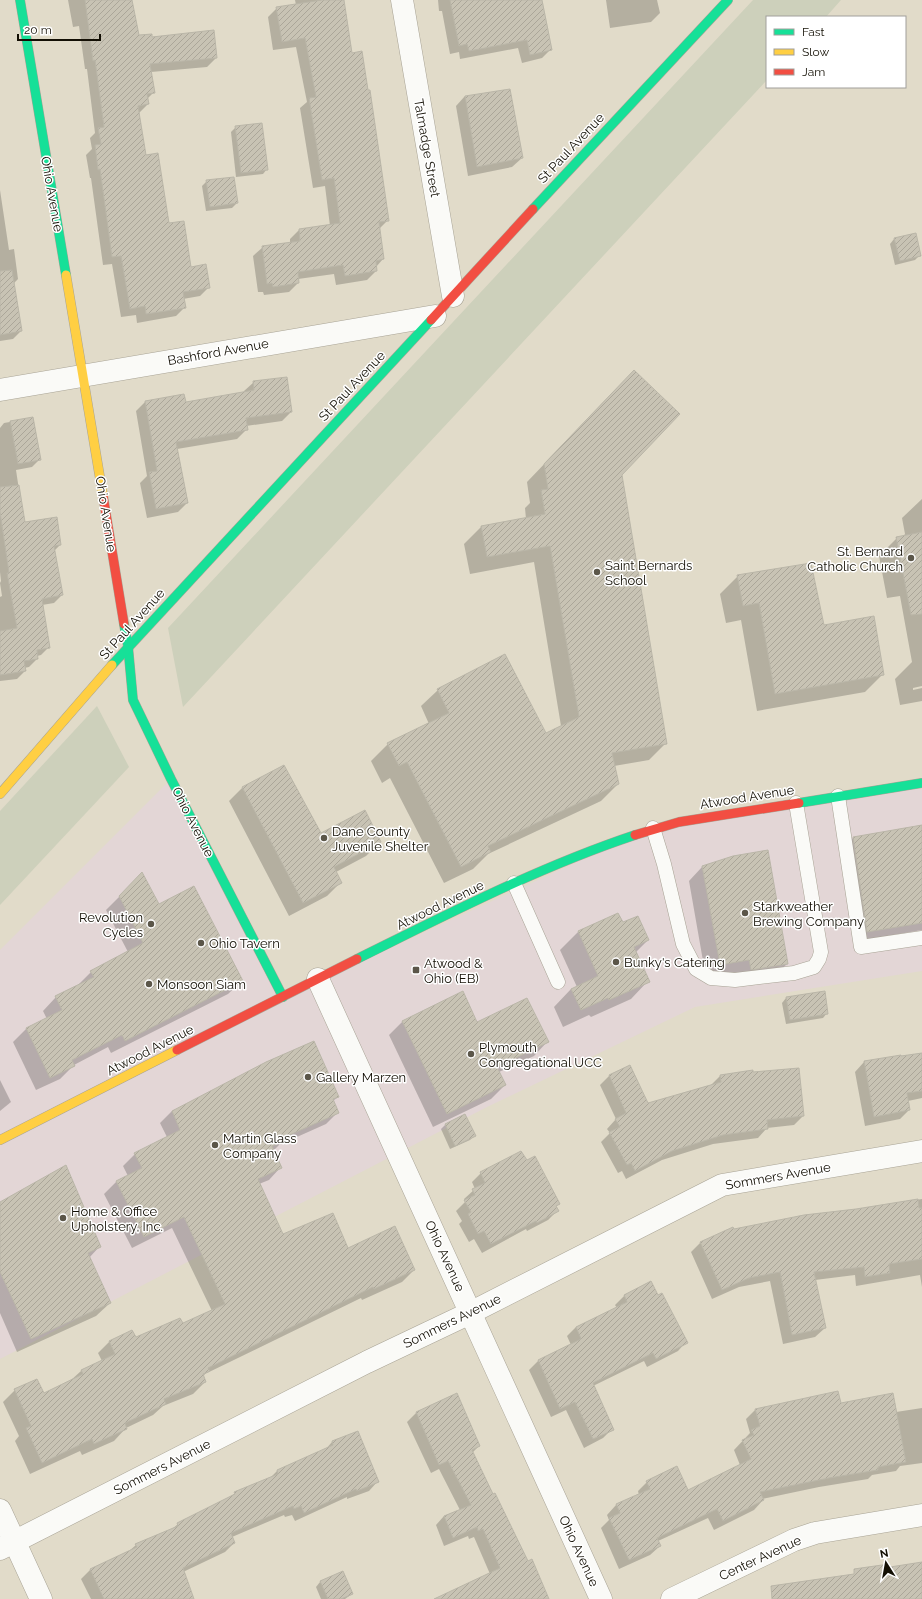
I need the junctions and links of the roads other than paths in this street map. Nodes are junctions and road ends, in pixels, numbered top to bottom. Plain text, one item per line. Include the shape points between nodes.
1 (20, 0) edge
2 (402, 0) edge
3 (728, 0) edge
4 (452, 296) junction
5 (435, 316) junction
6 (83, 376) junction
7 (0, 390) edge
8 (128, 646) junction
9 (922, 782) edge
10 (0, 794) edge
11 (838, 796) junction
12 (796, 803) junction
13 (653, 828) junction
14 (514, 883) junction
15 (922, 938) edge
16 (318, 979) junction
17 (558, 982) dead end
18 (284, 997) junction
19 (0, 1140) edge
20 (922, 1151) edge
21 (470, 1313) junction
22 (0, 1510) edge
23 (922, 1515) edge
24 (7, 1546) edge
25 (41, 1599) edge
26 (601, 1599) edge
27 (672, 1599) edge

1 - 6 street, Ohio Avenue
2 - 4 street, Talmadge Street
3 - 4 street, St Paul Avenue
4 - 5 street, St Paul Avenue
5 - 6 street, Bashford Avenue
5 - 8 street, St Paul Avenue
6 - 7 street, Bashford Avenue
6 - 8 street, Ohio Avenue
8 - 10 street, St Paul Avenue
8 - 18 street, Ohio Avenue via 133,700
9 - 11 street, Atwood Avenue
11 - 12 street, Atwood Avenue
11 - 15 lane via 861,947
12 - 13 street, Atwood Avenue
12 - 13 lane via 821,952 814,967 794,973 735,980 711,978 696,969 683,944
13 - 14 street, Atwood Avenue
14 - 16 street, Atwood Avenue
14 - 17 lane
16 - 18 street, Atwood Avenue
16 - 21 street, Ohio Avenue
18 - 19 street, Atwood Avenue
20 - 21 street, Sommers Avenue via 722,1185
21 - 24 street, Sommers Avenue via 367,1362
21 - 26 street, Ohio Avenue
22 - 24 street
23 - 27 street, Center Avenue via 794,1540
24 - 25 street

